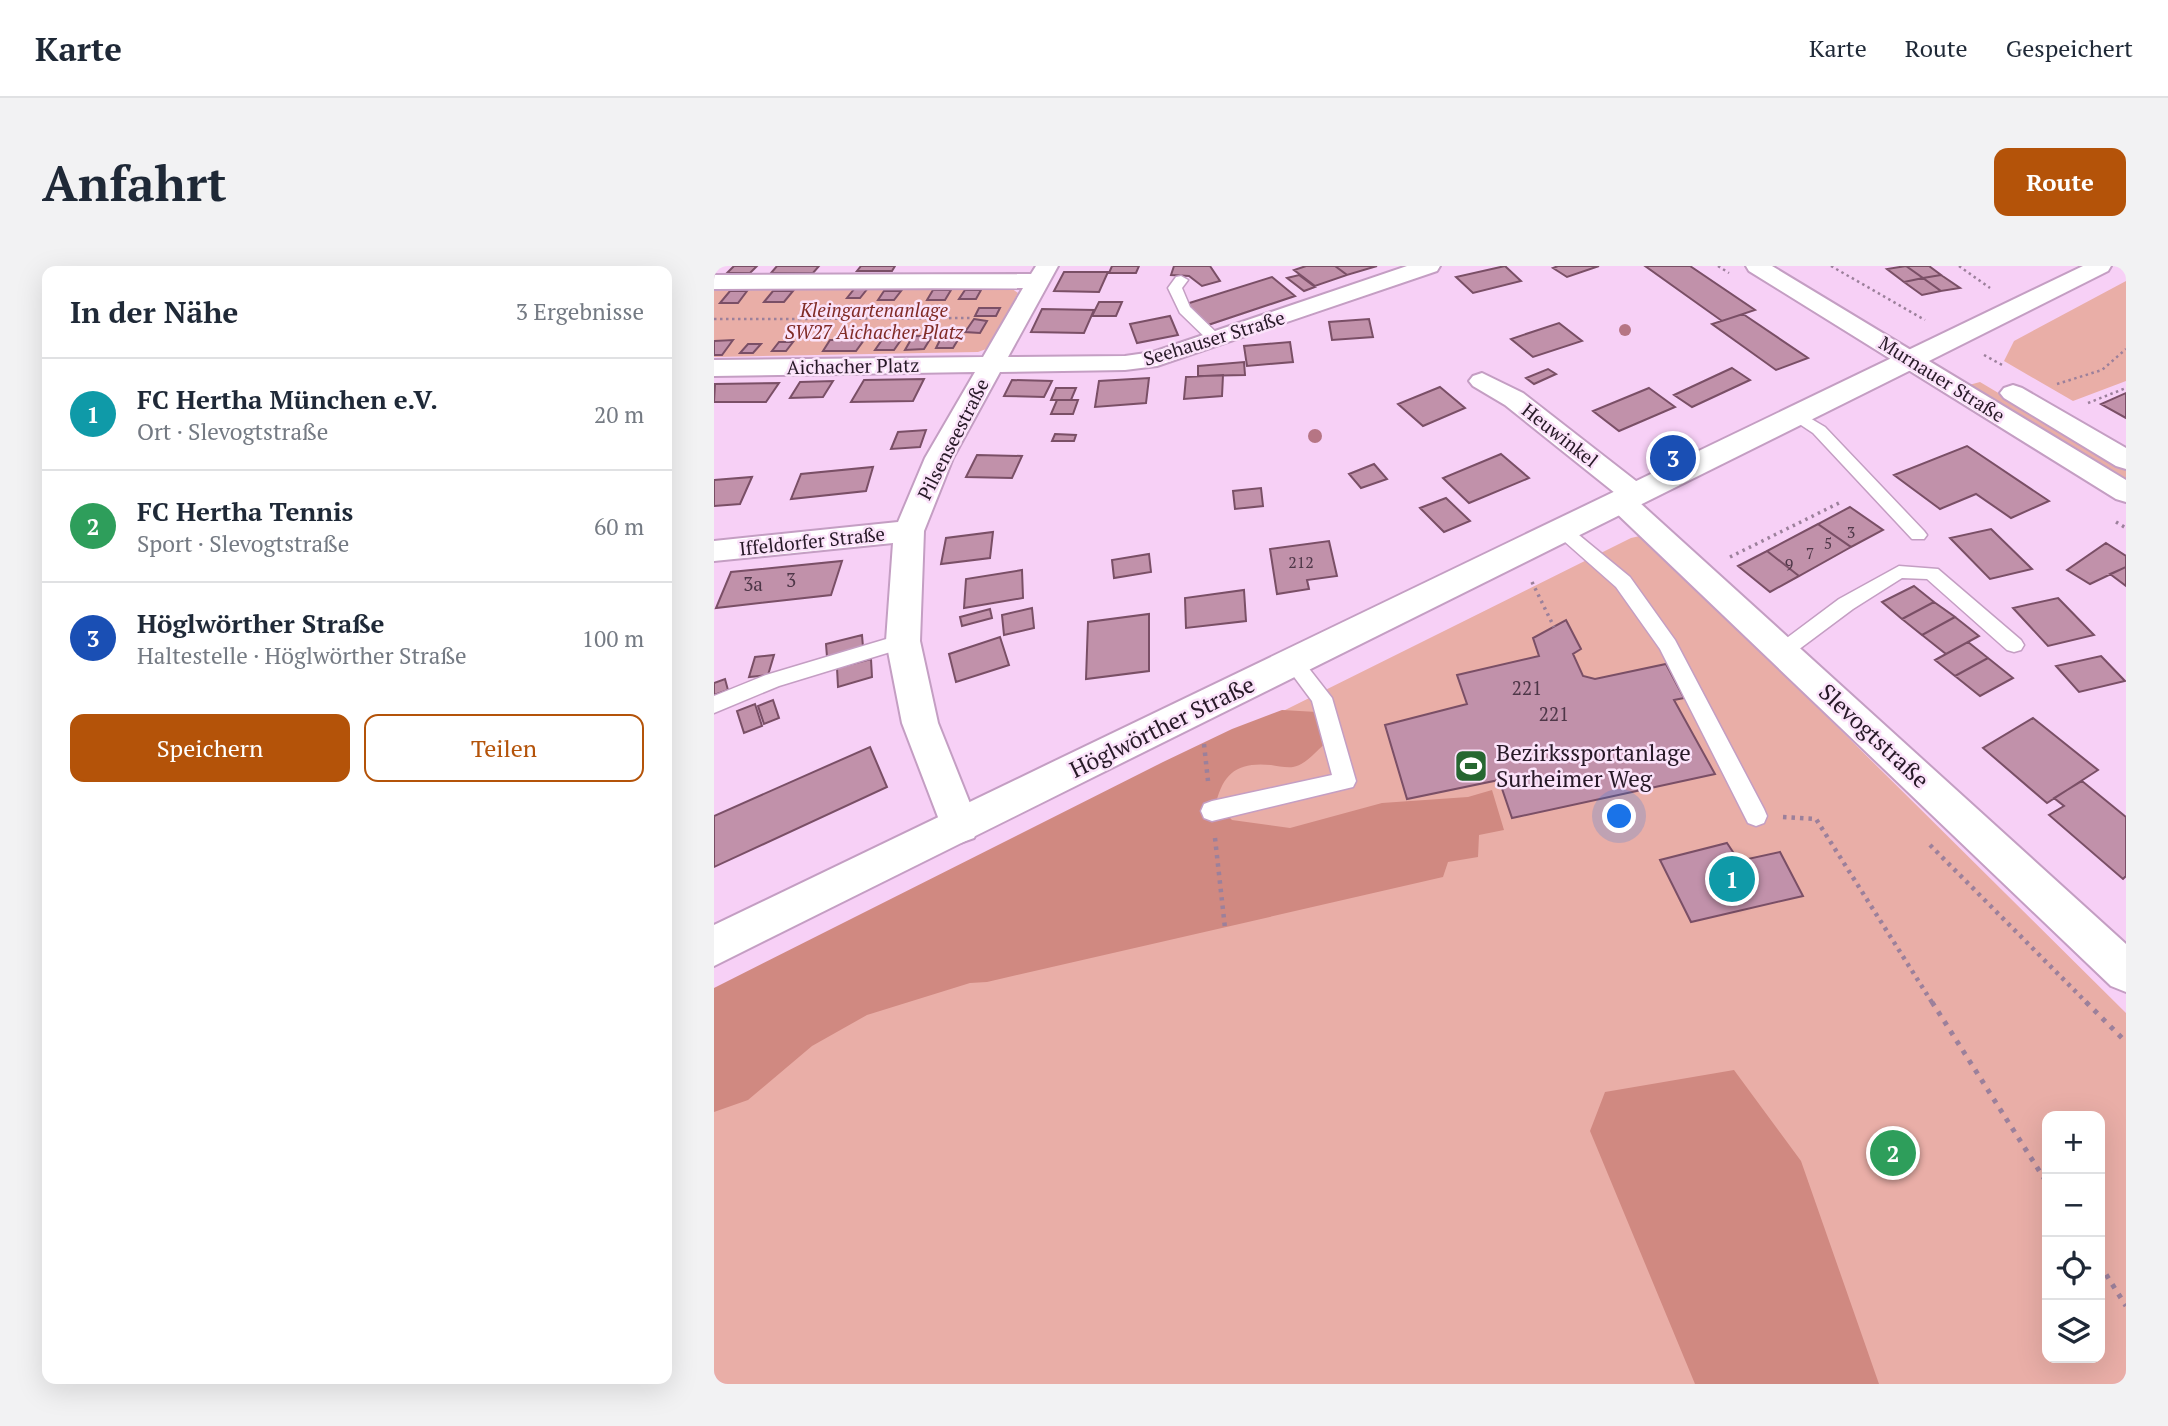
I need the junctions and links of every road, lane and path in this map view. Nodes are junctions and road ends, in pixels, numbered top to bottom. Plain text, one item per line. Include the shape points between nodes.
1 (1429, 266) edge
2 (1757, 266) edge
3 (2096, 267) edge
4 (1814, 268) edge
5 (833, 274) edge
6 (1043, 274) edge
7 (1181, 280) dead end
8 (714, 282) edge
9 (972, 318) dead end
10 (714, 319) edge
11 (799, 319) junction
12 (1216, 340) junction
13 (1934, 341) junction
14 (2126, 349) edge
15 (1913, 360) junction
16 (992, 363) junction
17 (714, 368) edge
18 (1992, 380) dead end
19 (1482, 381) dead end
20 (2055, 384) dead end
21 (2126, 388) edge
22 (2088, 403) dead end
23 (1798, 416) junction
24 (2126, 460) edge
25 (2126, 493) edge
26 (1628, 498) junction
27 (1839, 503) dead end
28 (1562, 530) junction
29 (909, 531) junction
30 (1918, 535) dead end
31 (714, 551) edge
32 (1699, 573) junction
33 (1528, 575) dead end
34 (1554, 627) dead end
35 (904, 642) junction
36 (2014, 645) dead end
37 (1783, 651) junction
38 (1293, 662) junction
39 (714, 705) edge
40 (1212, 811) dead end
41 (1756, 816) joint
42 (960, 826) junction
43 (714, 946) edge
44 (2126, 972) edge
45 (2042, 1175) edge
46 (2105, 1273) edge
47 (2126, 1306) edge

1 - 12 street, Seehauser Straße
2 - 15 street, Murnauer Straße
3 - 13 street, Höglwörther Straße
4 - 13 path
5 - 6 street
5 - 8 street
5 - 11 path
6 - 16 street, Pilsenseestraße
7 - 12 lane via 1175,295
9 - 11 path
10 - 11 path
12 - 16 street, Seehauser Straße via 1136,362
13 - 15 street, Höglwörther Straße
14 - 20 path via 2102,370
15 - 23 street, Höglwörther Straße
15 - 25 street, Murnauer Straße
16 - 17 street, Aichacher Platz
16 - 29 street, Pilsenseestraße via 939,458
18 - 24 street, Murnauer Straße
19 - 26 street, Heuwinkel via 1514,399
21 - 22 path
23 - 26 street, Höglwörther Straße
23 - 30 lane via 1819,430
26 - 28 street, Höglwörther Straße
26 - 32 street, Slevogtstraße
27 - 32 path
28 - 38 street, Höglwörther Straße
28 - 41 lane via 1623,582 1668,645
29 - 31 street, Iffeldorfer Straße
29 - 35 street, Pilsenseestraße
32 - 37 street, Slevogtstraße
33 - 34 path
35 - 39 lane via 773,680
35 - 42 street, Pilsenseestraße via 920,723
36 - 37 lane via 1932,573 1899,572
37 - 44 street, Slevogtstraße
38 - 40 lane via 1322,698 1345,781
38 - 42 street, Höglwörther Straße
41 - 45 path via 1816,819
42 - 43 street, Höglwörther Straße
46 - 47 path

